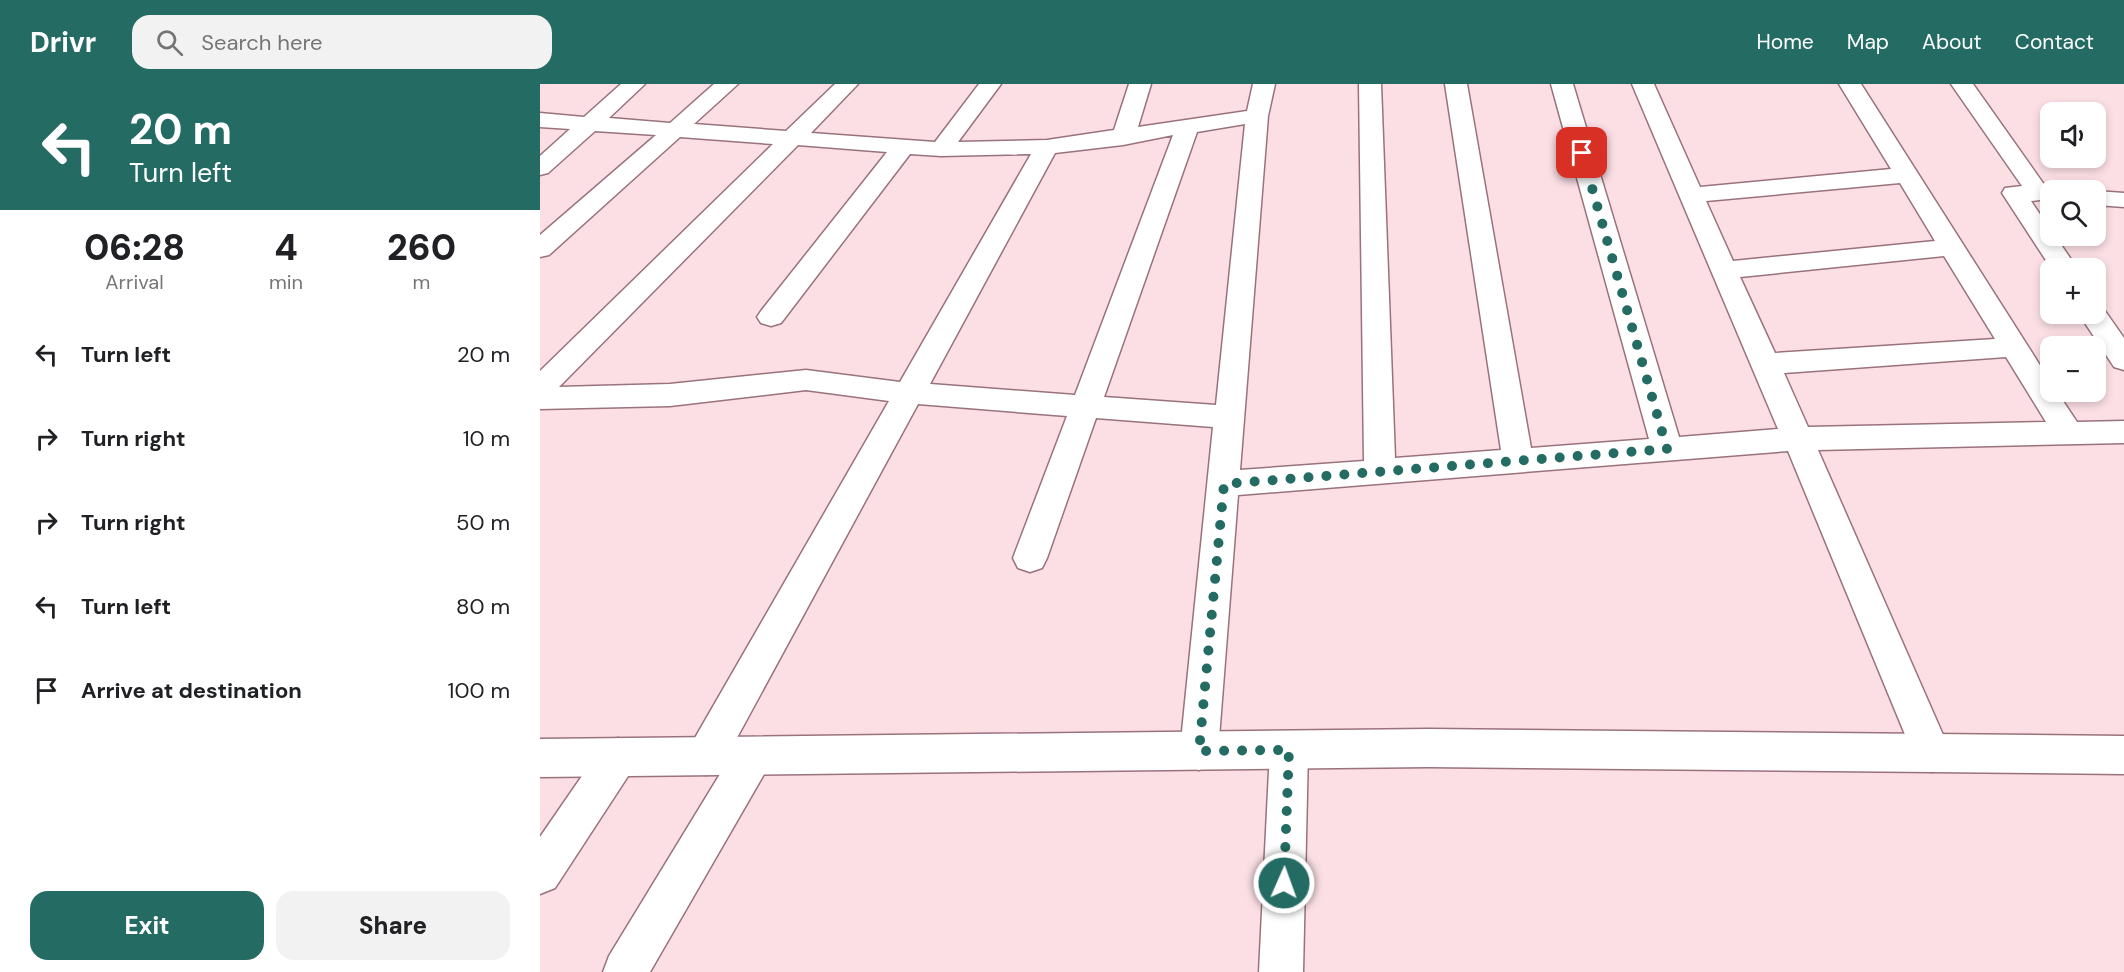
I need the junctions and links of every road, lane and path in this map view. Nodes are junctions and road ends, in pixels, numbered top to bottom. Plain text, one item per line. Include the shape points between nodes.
1 (634, 84) edge
2 (727, 84) edge
3 (847, 84) edge
4 (990, 84) edge
5 (1140, 84) edge
6 (1264, 84) edge
7 (1370, 84) edge
8 (1456, 84) edge
9 (1562, 84) edge
10 (1643, 84) edge
11 (1850, 84) edge
12 (1962, 84) edge
13 (1257, 117) junction
14 (540, 120) edge
15 (591, 123) junction
16 (1187, 128) junction
17 (676, 129) junction
18 (1123, 138) junction
19 (792, 139) junction
20 (904, 146) junction
21 (1047, 147) junction
22 (940, 148) junction
23 (540, 168) edge
24 (1906, 175) junction
25 (2040, 188) edge
26 (1691, 195) junction
27 (2040, 195) edge
28 (2106, 199) edge
29 (2124, 200) edge
30 (2040, 232) edge
31 (1952, 247) junction
32 (540, 249) edge
33 (1724, 270) junction
34 (771, 317) dead end
35 (2100, 324) edge
36 (2014, 347) junction
37 (2124, 360) edge
38 (1765, 364) junction
39 (540, 388) edge
40 (910, 393) junction
41 (540, 398) edge
42 (1084, 406) junction
43 (1230, 417) junction
44 (2124, 432) edge
45 (2068, 433) junction
46 (1798, 439) junction
47 (1667, 449) junction
48 (1518, 461) junction
49 (1380, 471) junction
50 (1224, 484) junction
51 (1030, 558) dead end
52 (1289, 750) junction
53 (1199, 751) junction
54 (1932, 753) junction
55 (2124, 755) edge
56 (706, 756) junction
57 (753, 756) junction
58 (618, 757) junction
59 (540, 758) edge
60 (540, 873) edge
61 (626, 972) edge
62 (1281, 972) edge

1 - 15 street
2 - 17 street
3 - 19 street
4 - 22 street
5 - 18 street
6 - 13 street
7 - 49 street
8 - 48 street
9 - 47 street
10 - 26 street
11 - 24 street
12 - 25 street
13 - 16 street
13 - 43 street
14 - 15 street
15 - 17 street
15 - 23 street
16 - 18 street
16 - 42 street
17 - 19 street
17 - 32 street
18 - 21 street
19 - 20 street
19 - 39 street
20 - 22 street
20 - 34 street
21 - 22 street
21 - 40 street
24 - 26 street
24 - 31 street
26 - 33 street
27 - 30 street via 2014,193
28 - 29 street
31 - 33 street
31 - 36 street
33 - 38 street
35 - 37 street
36 - 38 street
36 - 45 street
38 - 46 street
40 - 41 street via 806,380 670,395
40 - 42 street
40 - 56 street
42 - 43 street
42 - 51 street
43 - 50 street
44 - 45 street
45 - 46 street
46 - 47 street
46 - 54 street
47 - 48 street
48 - 49 street
49 - 50 street
50 - 53 street
52 - 53 street
52 - 54 street
52 - 62 street
53 - 57 street
54 - 55 street
56 - 57 street
56 - 58 street
57 - 61 street
58 - 59 street
58 - 60 street

